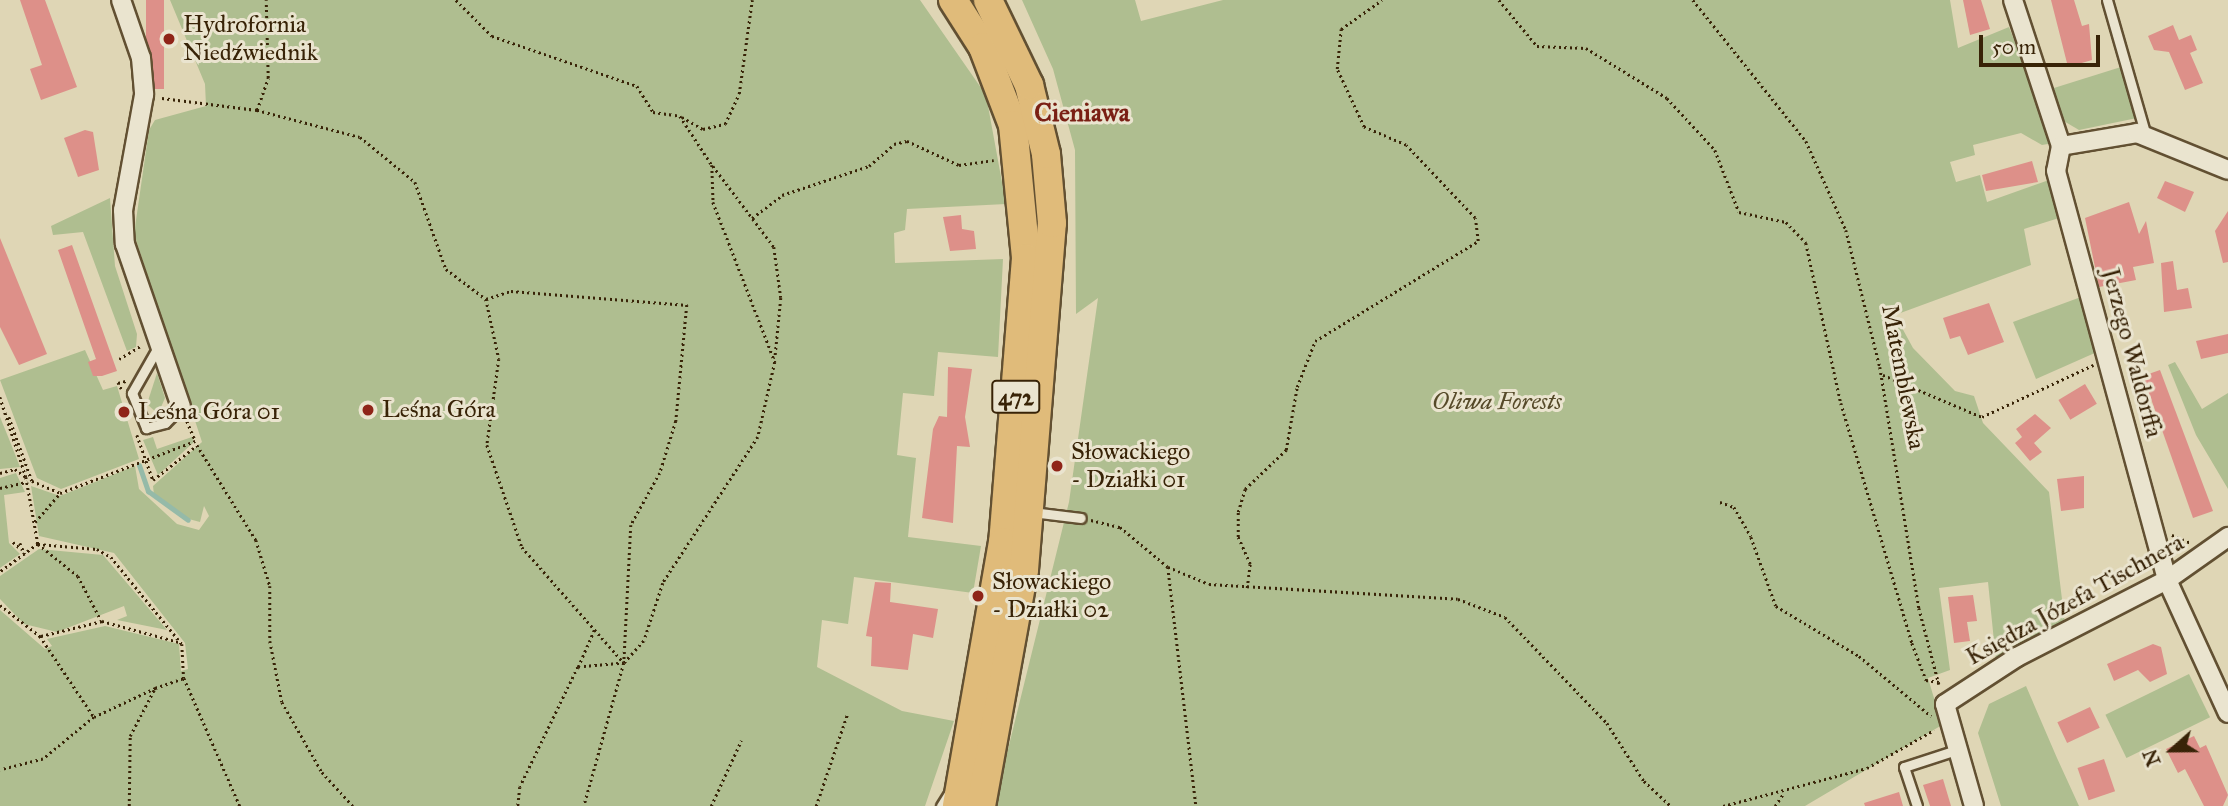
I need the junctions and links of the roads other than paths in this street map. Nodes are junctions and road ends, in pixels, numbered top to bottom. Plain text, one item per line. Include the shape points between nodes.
1 (121, 0) edge
2 (953, 0) edge
3 (988, 0) edge
4 (2013, 0) edge
5 (2107, 0) edge
6 (2146, 136) junction
7 (2061, 146) junction
8 (2228, 170) edge
9 (157, 349) junction
10 (181, 407) joint
11 (1018, 510) junction
12 (1081, 518) road end
13 (2228, 537) edge
14 (2167, 580) junction
15 (2228, 713) edge
16 (1956, 750) junction
17 (959, 795) edge
18 (941, 806) edge
19 (981, 806) edge
20 (1917, 806) edge
21 (1974, 806) edge

1 - 9 street via 141,58 144,95 123,224 129,267
2 - 11 main road, 472 via 1001,87 1025,206
3 - 11 main road, 472 via 1029,85 1048,174 1050,263
4 - 7 street, Jerzego Waldorffa
5 - 6 lane
6 - 7 street via 2128,132
6 - 8 street
7 - 14 street, Jerzego Waldorffa via 2056,171
9 - 10 street
9 - 10 lane via 132,393 146,428 165,423
11 - 12 lane
11 - 17 main road, 472
11 - 19 main road, 472
13 - 14 street, Księdza Józefa Tischnera
14 - 15 street, Jerzego Waldorffa
14 - 16 street, Księdza Józefa Tischnera via 2017,657 1947,716
16 - 20 lane via 1904,767
16 - 21 street
17 - 18 lane

